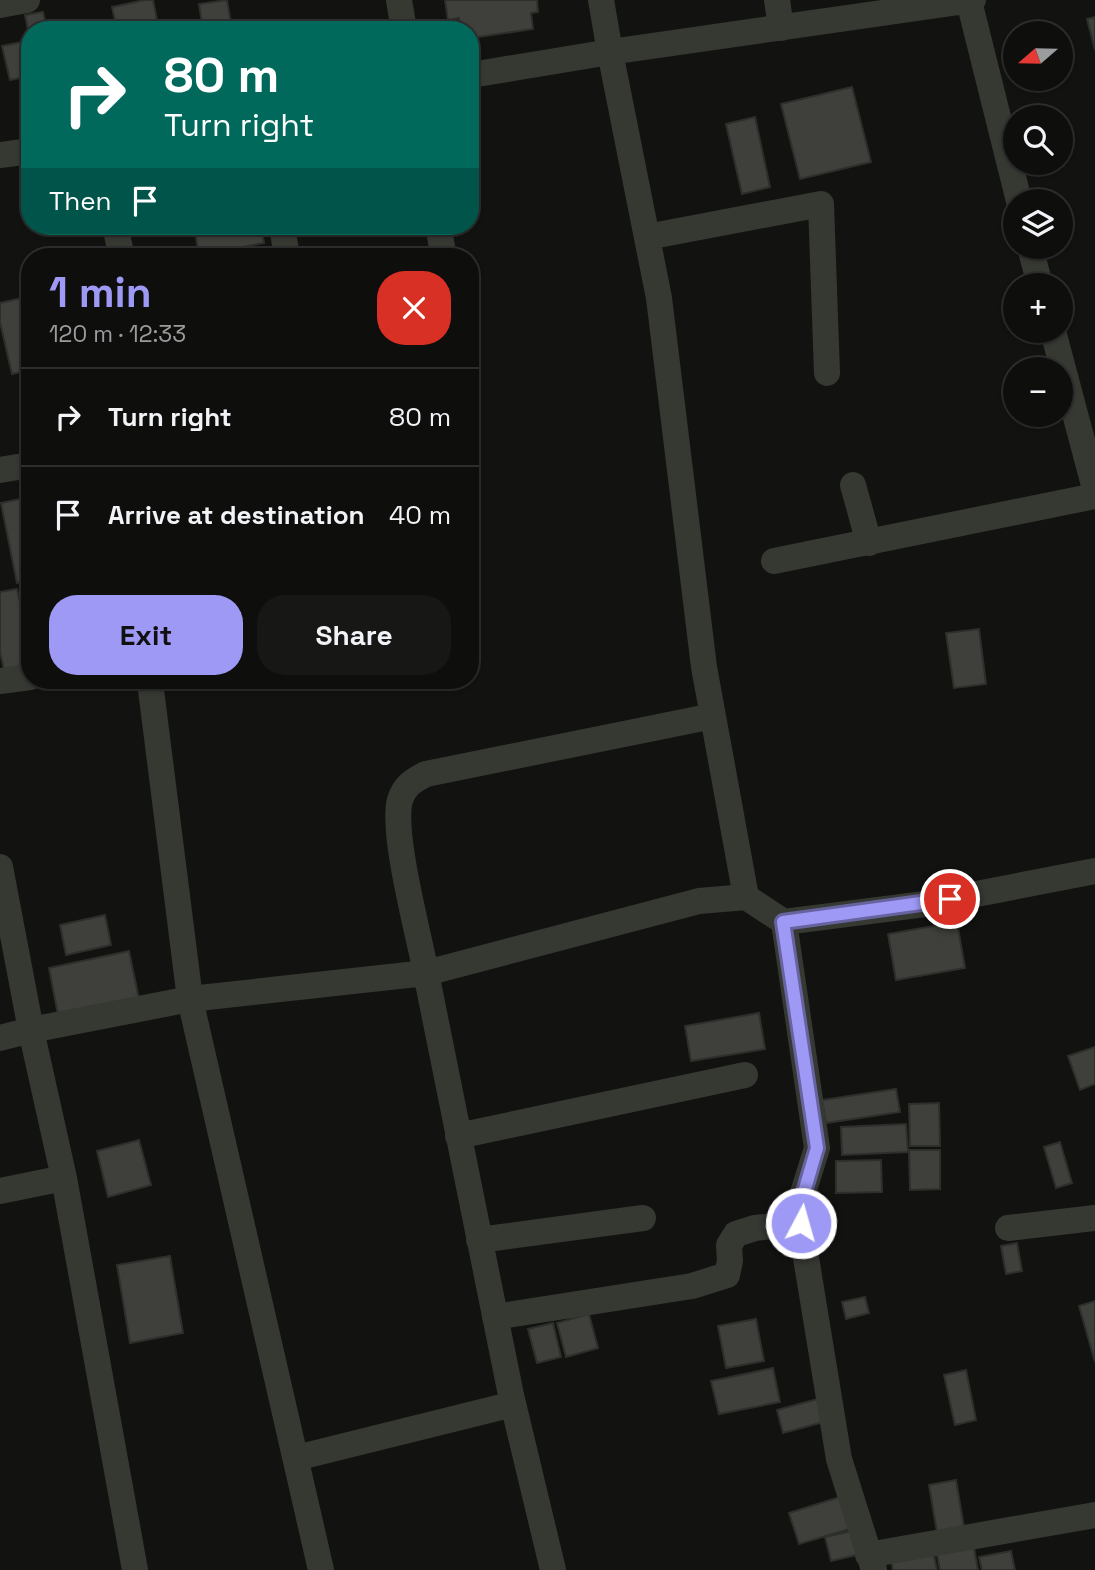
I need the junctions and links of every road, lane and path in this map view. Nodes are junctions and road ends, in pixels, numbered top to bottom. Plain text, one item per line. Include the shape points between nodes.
1 (27, 0) edge
2 (399, 0) edge
3 (601, 0) edge
4 (777, 0) edge
5 (971, 1) edge
6 (0, 5) edge
7 (402, 21) edge
8 (781, 28) junction
9 (610, 52) junction
10 (479, 74) edge
11 (21, 152) edge
12 (0, 155) edge
13 (1016, 189) edge
14 (647, 237) junction
15 (1056, 343) edge
16 (827, 373) dead end
17 (21, 466) edge
18 (0, 470) edge
19 (853, 485) dead end
20 (1095, 489) edge
21 (1095, 496) edge
22 (869, 543) junction
23 (774, 561) dead end
24 (21, 678) edge
25 (0, 681) edge
26 (150, 689) edge
27 (713, 716) junction
28 (0, 867) edge
29 (1095, 871) edge
30 (746, 897) junction
31 (783, 922) junction
32 (426, 973) junction
33 (190, 999) junction
34 (31, 1030) junction
35 (0, 1038) edge
36 (745, 1074) dead end
37 (458, 1136) junction
38 (64, 1178) junction
39 (0, 1191) edge
40 (643, 1218) dead end
41 (1095, 1218) edge
42 (801, 1223) junction
43 (1008, 1228) dead end
44 (480, 1240) junction
45 (495, 1317) junction
46 (513, 1404) junction
47 (296, 1458) junction
48 (1095, 1515) edge
49 (871, 1563) edge
50 (135, 1570) edge
51 (321, 1570) edge
52 (553, 1570) edge

1 - 6 street
2 - 7 street
3 - 9 street
4 - 8 street
5 - 8 street
5 - 13 street
8 - 9 street
9 - 10 street
9 - 14 street
11 - 12 street
14 - 16 street via 821,204
14 - 27 street via 659,298
15 - 20 street
17 - 18 street
19 - 22 street
21 - 22 street
22 - 23 street
24 - 25 street
26 - 33 street
27 - 30 street
27 - 32 street via 426,774 411,781 397,814
28 - 34 street
29 - 31 street via 925,904
30 - 31 street
30 - 32 street via 699,901
31 - 42 street via 817,1148 799,1209
32 - 33 street
32 - 37 street
33 - 34 street
33 - 47 street
34 - 35 street
34 - 38 street
36 - 37 street
37 - 44 street
38 - 39 street
38 - 50 street
40 - 44 street
41 - 43 street
42 - 45 street via 736,1234 729,1245 727,1275 711,1281
42 - 49 street via 839,1459
44 - 45 street
45 - 46 street
46 - 47 street
46 - 52 street
47 - 51 street
48 - 49 street

